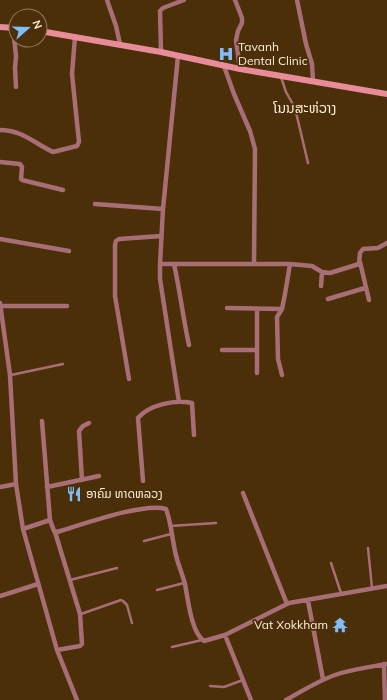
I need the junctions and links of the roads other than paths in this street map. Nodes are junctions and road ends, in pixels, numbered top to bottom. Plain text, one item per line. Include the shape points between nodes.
1 (107, 0) edge
2 (184, 0) edge
3 (235, 0) edge
4 (297, 0) edge
5 (172, 2) edge
6 (48, 32) edge
7 (75, 37) junction
8 (120, 44) junction
9 (16, 48) edge
10 (161, 52) junction
11 (178, 56) junction
12 (224, 66) junction
13 (240, 69) junction
14 (281, 76) junction
15 (313, 81) junction
16 (16, 87) dead end
17 (387, 94) edge
18 (0, 130) edge
19 (0, 162) edge
20 (308, 163) dead end
21 (63, 190) dead end
22 (95, 204) dead end
23 (163, 209) junction
24 (161, 236) junction
25 (0, 239) edge
26 (387, 243) edge
27 (69, 251) dead end
28 (360, 262) junction
29 (254, 263) junction
30 (160, 264) junction
31 (174, 264) junction
32 (290, 264) junction
33 (322, 272) junction
34 (321, 286) dead end
35 (365, 288) junction
36 (328, 299) dead end
37 (369, 300) dead end
38 (0, 303) edge
39 (0, 306) edge
40 (67, 306) dead end
41 (227, 308) dead end
42 (257, 309) junction
43 (282, 309) junction
44 (189, 346) dead end
45 (222, 350) dead end
46 (257, 350) junction
47 (63, 364) dead end
48 (257, 373) dead end
49 (10, 375) junction
50 (282, 375) dead end
51 (129, 379) dead end
52 (179, 402) junction
53 (42, 421) dead end
54 (89, 424) dead end
55 (194, 435) dead end
56 (98, 476) dead end
57 (82, 480) junction
58 (143, 481) dead end
59 (16, 484) junction
60 (0, 487) edge
61 (47, 487) junction
62 (244, 494) dead end
63 (50, 520) junction
64 (216, 522) dead end
65 (170, 526) junction
66 (23, 529) junction
67 (55, 532) junction
68 (172, 534) junction
69 (144, 541) dead end
70 (368, 548) dead end
71 (331, 563) dead end
72 (117, 568) dead end
73 (69, 580) junction
74 (185, 583) junction
75 (38, 584) junction
76 (387, 586) edge
77 (372, 588) junction
78 (157, 590) dead end
79 (341, 593) junction
80 (0, 596) edge
81 (308, 601) junction
82 (287, 604) junction
83 (80, 614) junction
84 (132, 623) dead end
85 (225, 635) junction
86 (202, 640) junction
87 (172, 647) dead end
88 (57, 650) junction
89 (385, 664) edge
90 (323, 679) junction
91 (243, 680) junction
92 (210, 686) dead end
93 (77, 700) edge
94 (251, 700) edge
95 (286, 700) edge
96 (385, 700) edge

1 - 8 street
2 - 5 street
3 - 13 street via 242,18 236,40
4 - 15 street via 312,64
5 - 10 street via 160,11
6 - 7 main road
7 - 8 main road
7 - 18 street via 72,74 79,142 77,146 53,152 19,133
8 - 10 main road
9 - 16 street
10 - 11 main road
11 - 12 main road
11 - 23 street
12 - 13 main road
12 - 29 street via 255,149
13 - 14 main road
14 - 15 main road
14 - 20 lane via 295,108
15 - 17 main road
19 - 21 street via 20,164 22,180
22 - 23 street
23 - 24 street
24 - 30 street
24 - 51 street via 120,239 114,245 115,296
25 - 27 street
26 - 28 street via 378,248 363,249 360,253
28 - 33 street via 330,273
28 - 35 street
29 - 31 street
29 - 32 street
30 - 31 street
30 - 52 street via 160,279
31 - 44 street
32 - 33 street via 312,266
32 - 43 street
33 - 34 street
35 - 36 street
35 - 37 street
38 - 39 street
39 - 40 street
39 - 49 street
41 - 42 street
42 - 43 street
42 - 46 street
43 - 50 street via 277,317 278,359
45 - 46 street
46 - 48 street
47 - 49 lane
49 - 59 street
52 - 55 street via 192,403
52 - 58 street via 158,405 138,418
53 - 61 street
54 - 57 street via 79,431
56 - 57 street
57 - 61 street
59 - 60 street
59 - 66 street
61 - 63 street
62 - 82 street
63 - 66 street
63 - 67 street
64 - 65 lane
65 - 67 street via 166,509 148,508
65 - 68 street
66 - 75 street
67 - 73 street
68 - 69 lane
68 - 74 street
70 - 77 lane
71 - 79 lane
72 - 73 lane
73 - 83 street
74 - 78 lane
74 - 86 street via 190,610
75 - 80 street
75 - 88 street
76 - 77 street
77 - 79 street
79 - 81 street
81 - 82 street
81 - 90 street
82 - 85 street
83 - 84 lane via 121,600 127,605
83 - 88 street via 81,646
85 - 86 street
85 - 91 street
86 - 87 lane
88 - 93 street
89 - 90 street
89 - 96 street
90 - 95 street
91 - 92 lane via 224,687
91 - 94 street

